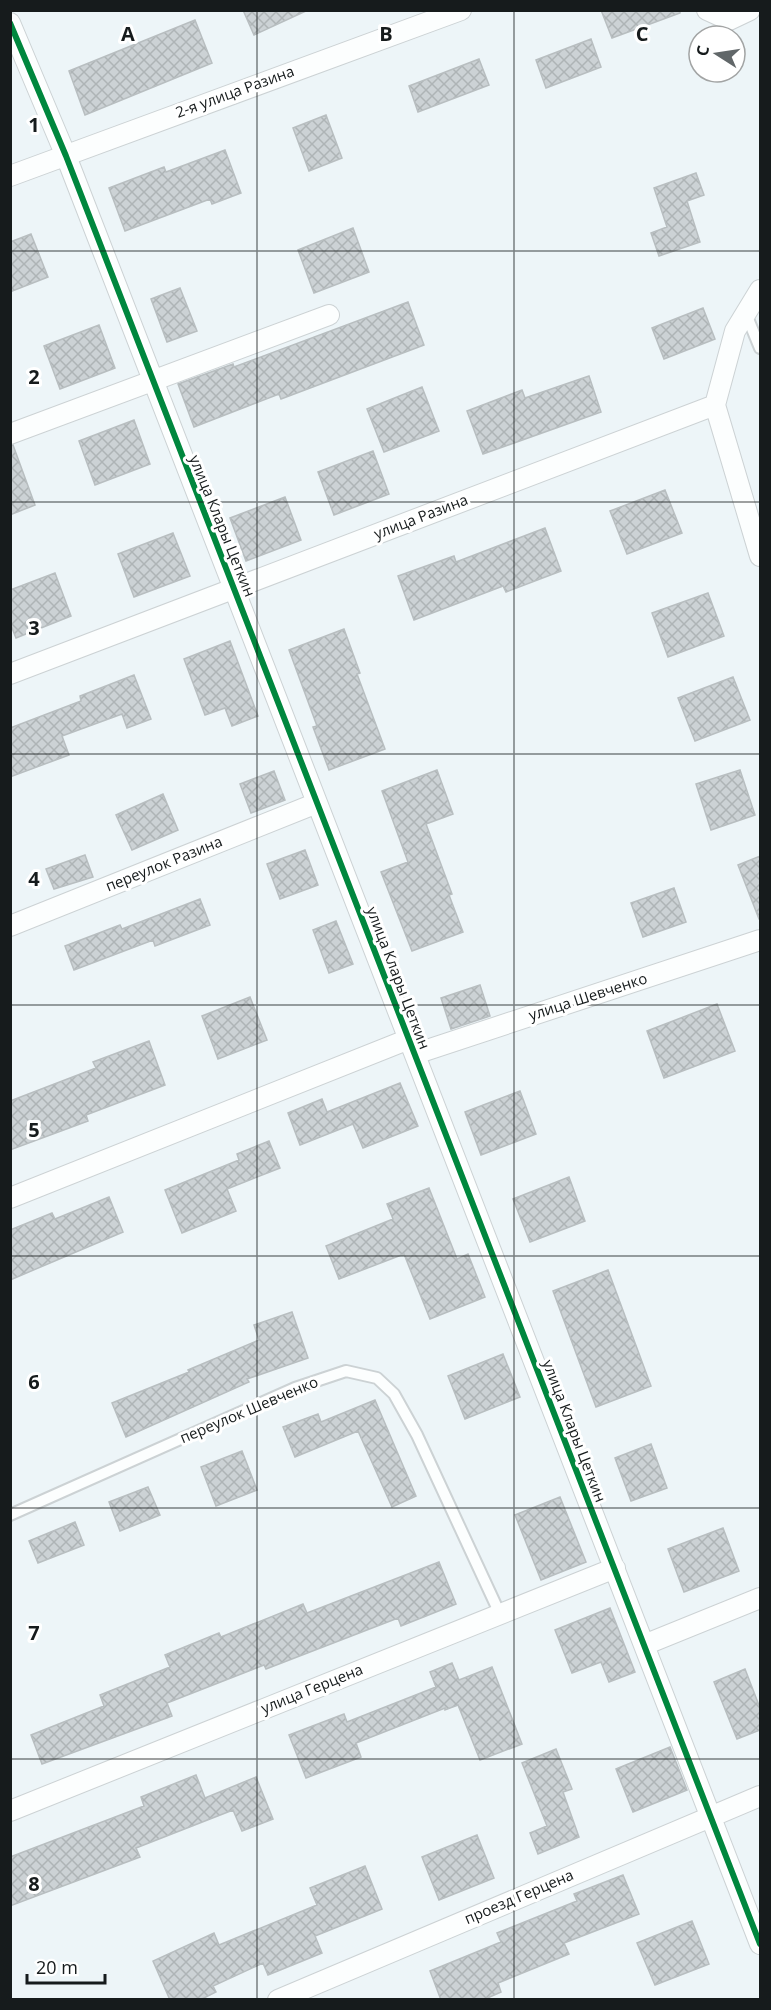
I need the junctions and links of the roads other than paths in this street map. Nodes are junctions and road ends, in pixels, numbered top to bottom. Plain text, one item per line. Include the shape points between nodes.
1 (461, 10) edge
2 (707, 10) edge
3 (750, 10) edge
4 (10, 23) edge
5 (66, 156) junction
6 (10, 176) edge
7 (760, 290) edge
8 (746, 314) junction
9 (329, 315) dead end
10 (760, 348) edge
11 (152, 381) junction
12 (715, 405) junction
13 (10, 434) edge
14 (760, 556) edge
15 (234, 589) junction
16 (10, 674) edge
17 (317, 803) junction
18 (10, 926) edge
19 (760, 940) edge
20 (412, 1047) junction
21 (10, 1198) edge
22 (10, 1515) edge
23 (615, 1568) junction
24 (760, 1598) edge
25 (500, 1614) junction
26 (644, 1645) junction
27 (760, 1796) edge
28 (10, 1811) edge
29 (710, 1815) junction
30 (760, 1944) edge
31 (278, 2000) edge

1 - 5 street, 2-я улица Разина
2 - 3 street via 729,20
4 - 5 street, улица Клары Цеткин
5 - 6 street, 2-я улица Разина
5 - 11 street, улица Клары Цеткин
7 - 8 street
8 - 10 lane
8 - 12 street via 735,331
9 - 11 street
11 - 13 street
11 - 15 street, улица Клары Цеткин
12 - 14 street
12 - 15 street, улица Разина
15 - 16 street, улица Разина
15 - 17 street, улица Клары Цеткин
17 - 18 street, переулок Разина
17 - 20 street, улица Клары Цеткин
19 - 20 street, улица Шевченко
20 - 21 street, улица Шевченко
20 - 23 street, улица Клары Цеткин
22 - 25 lane, переулок Шевченко via 295,1388 346,1371 377,1378 394,1394
23 - 25 street, улица Герцена
23 - 26 street, улица Клары Цеткин
24 - 26 street
25 - 28 street, улица Герцена
26 - 29 street, улица Клары Цеткин
27 - 29 street, проезд Герцена
29 - 30 street, улица Клары Цеткин
29 - 31 street, проезд Герцена

